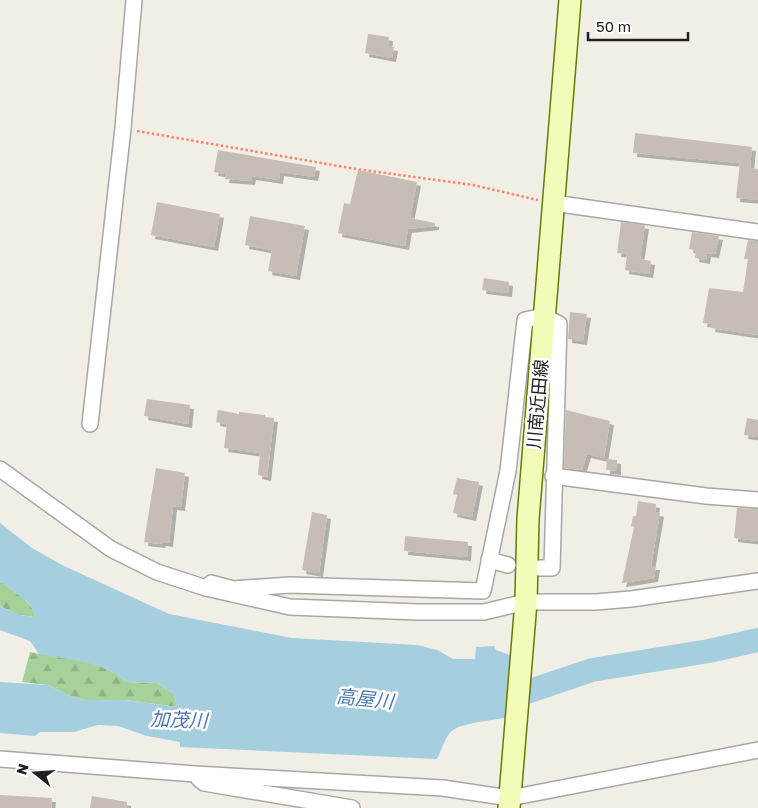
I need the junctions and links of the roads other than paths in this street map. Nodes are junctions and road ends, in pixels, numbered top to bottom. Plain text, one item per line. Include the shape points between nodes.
1 (134, 0) edge
2 (570, 0) edge
3 (553, 203) junction
4 (758, 232) edge
5 (544, 316) junction
6 (90, 424) dead end
7 (0, 469) edge
8 (553, 476) junction
9 (758, 500) edge
10 (489, 560) junction
11 (508, 565) dead end
12 (539, 568) dead end
13 (758, 581) edge
14 (206, 588) junction
15 (526, 609) junction
16 (758, 750) edge
17 (0, 759) edge
18 (60, 763) junction
19 (0, 770) edge
20 (195, 774) junction
21 (510, 796) edge
22 (352, 808) edge

1 - 6 street via 124,128
2 - 3 main road, 川南近田線
3 - 4 street
3 - 5 main road, 川南近田線
5 - 8 street via 559,324
5 - 10 street via 526,320 508,470
5 - 15 main road, 川南近田線 via 528,518
7 - 14 street via 112,550 158,572
8 - 9 street
8 - 12 street via 552,568
10 - 11 street
10 - 14 street via 483,591 290,585 233,589 212,583
13 - 15 street via 631,600
14 - 15 street via 290,607 418,612
15 - 21 main road, 川南近田線
16 - 21 street
17 - 18 street
18 - 19 street via 23,770
18 - 20 street
20 - 21 street via 443,788
20 - 22 street via 204,783

